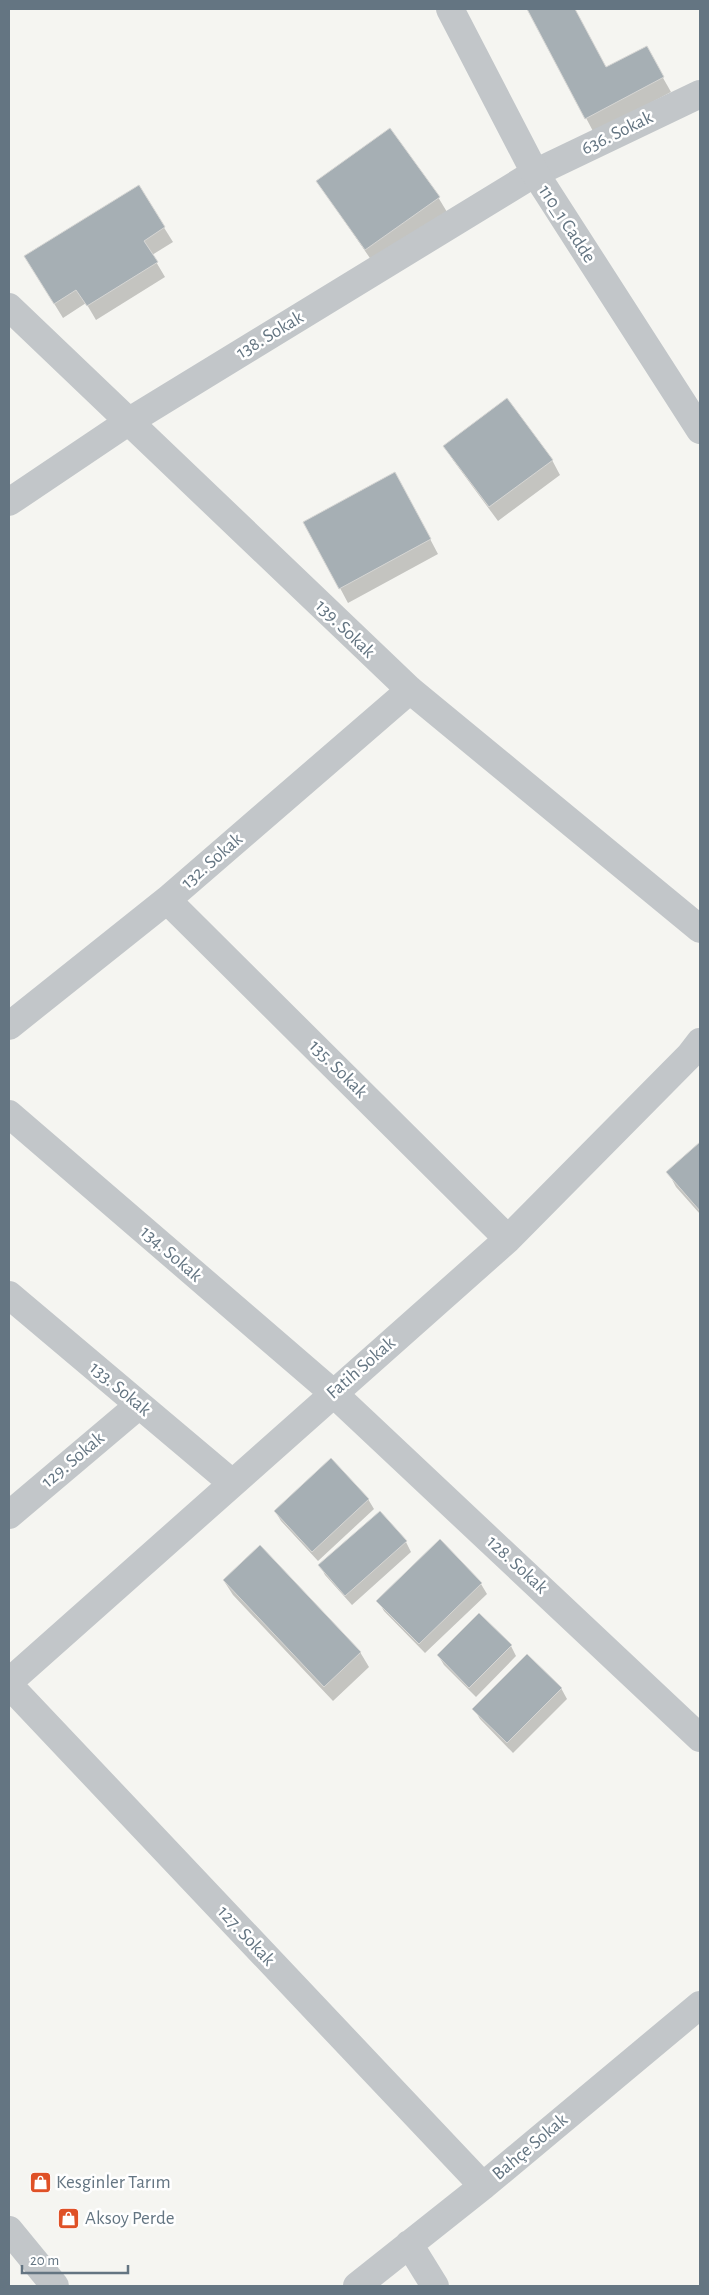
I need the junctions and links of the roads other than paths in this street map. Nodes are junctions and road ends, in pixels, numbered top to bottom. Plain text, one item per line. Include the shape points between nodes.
1 (450, 9) edge
2 (700, 94) edge
3 (534, 173) junction
4 (9, 307) edge
5 (128, 422) junction
6 (700, 430) edge
7 (9, 502) edge
8 (410, 690) junction
9 (168, 900) junction
10 (700, 929) edge
11 (9, 1026) edge
12 (700, 1042) edge
13 (9, 1114) edge
14 (508, 1239) junction
15 (9, 1295) edge
16 (333, 1393) junction
17 (138, 1406) junction
18 (232, 1482) junction
19 (9, 1515) edge
20 (9, 1683) edge
21 (700, 1738) edge
22 (700, 2005) edge
23 (482, 2186) junction
24 (9, 2230) edge
25 (409, 2244) junction
26 (55, 2286) edge
27 (357, 2286) edge
28 (434, 2286) edge

1 - 3 street, 110_1 Cadde
2 - 3 street, 636. Sokak
3 - 5 street, 138. Sokak
3 - 6 street, 110_1 Cadde
4 - 5 street, 139. Sokak
5 - 7 street, 138. Sokak
5 - 8 street, 139. Sokak
8 - 9 street, 132. Sokak
8 - 10 street, 139. Sokak
9 - 11 street, 132. Sokak
9 - 14 street, 135. Sokak
12 - 14 street, Fatih Sokak
13 - 16 street, 134. Sokak
14 - 16 street, Fatih Sokak
15 - 17 street, 133. Sokak
16 - 18 street, Fatih Sokak
16 - 21 street, 128. Sokak
17 - 18 street, 133. Sokak
17 - 19 street, 129. Sokak
18 - 20 street, Fatih Sokak
20 - 23 street, 127. Sokak
22 - 23 street, Bahçe Sokak
23 - 25 street, Bahçe Sokak
24 - 26 street
25 - 27 street, Bahçe Sokak
25 - 28 street

